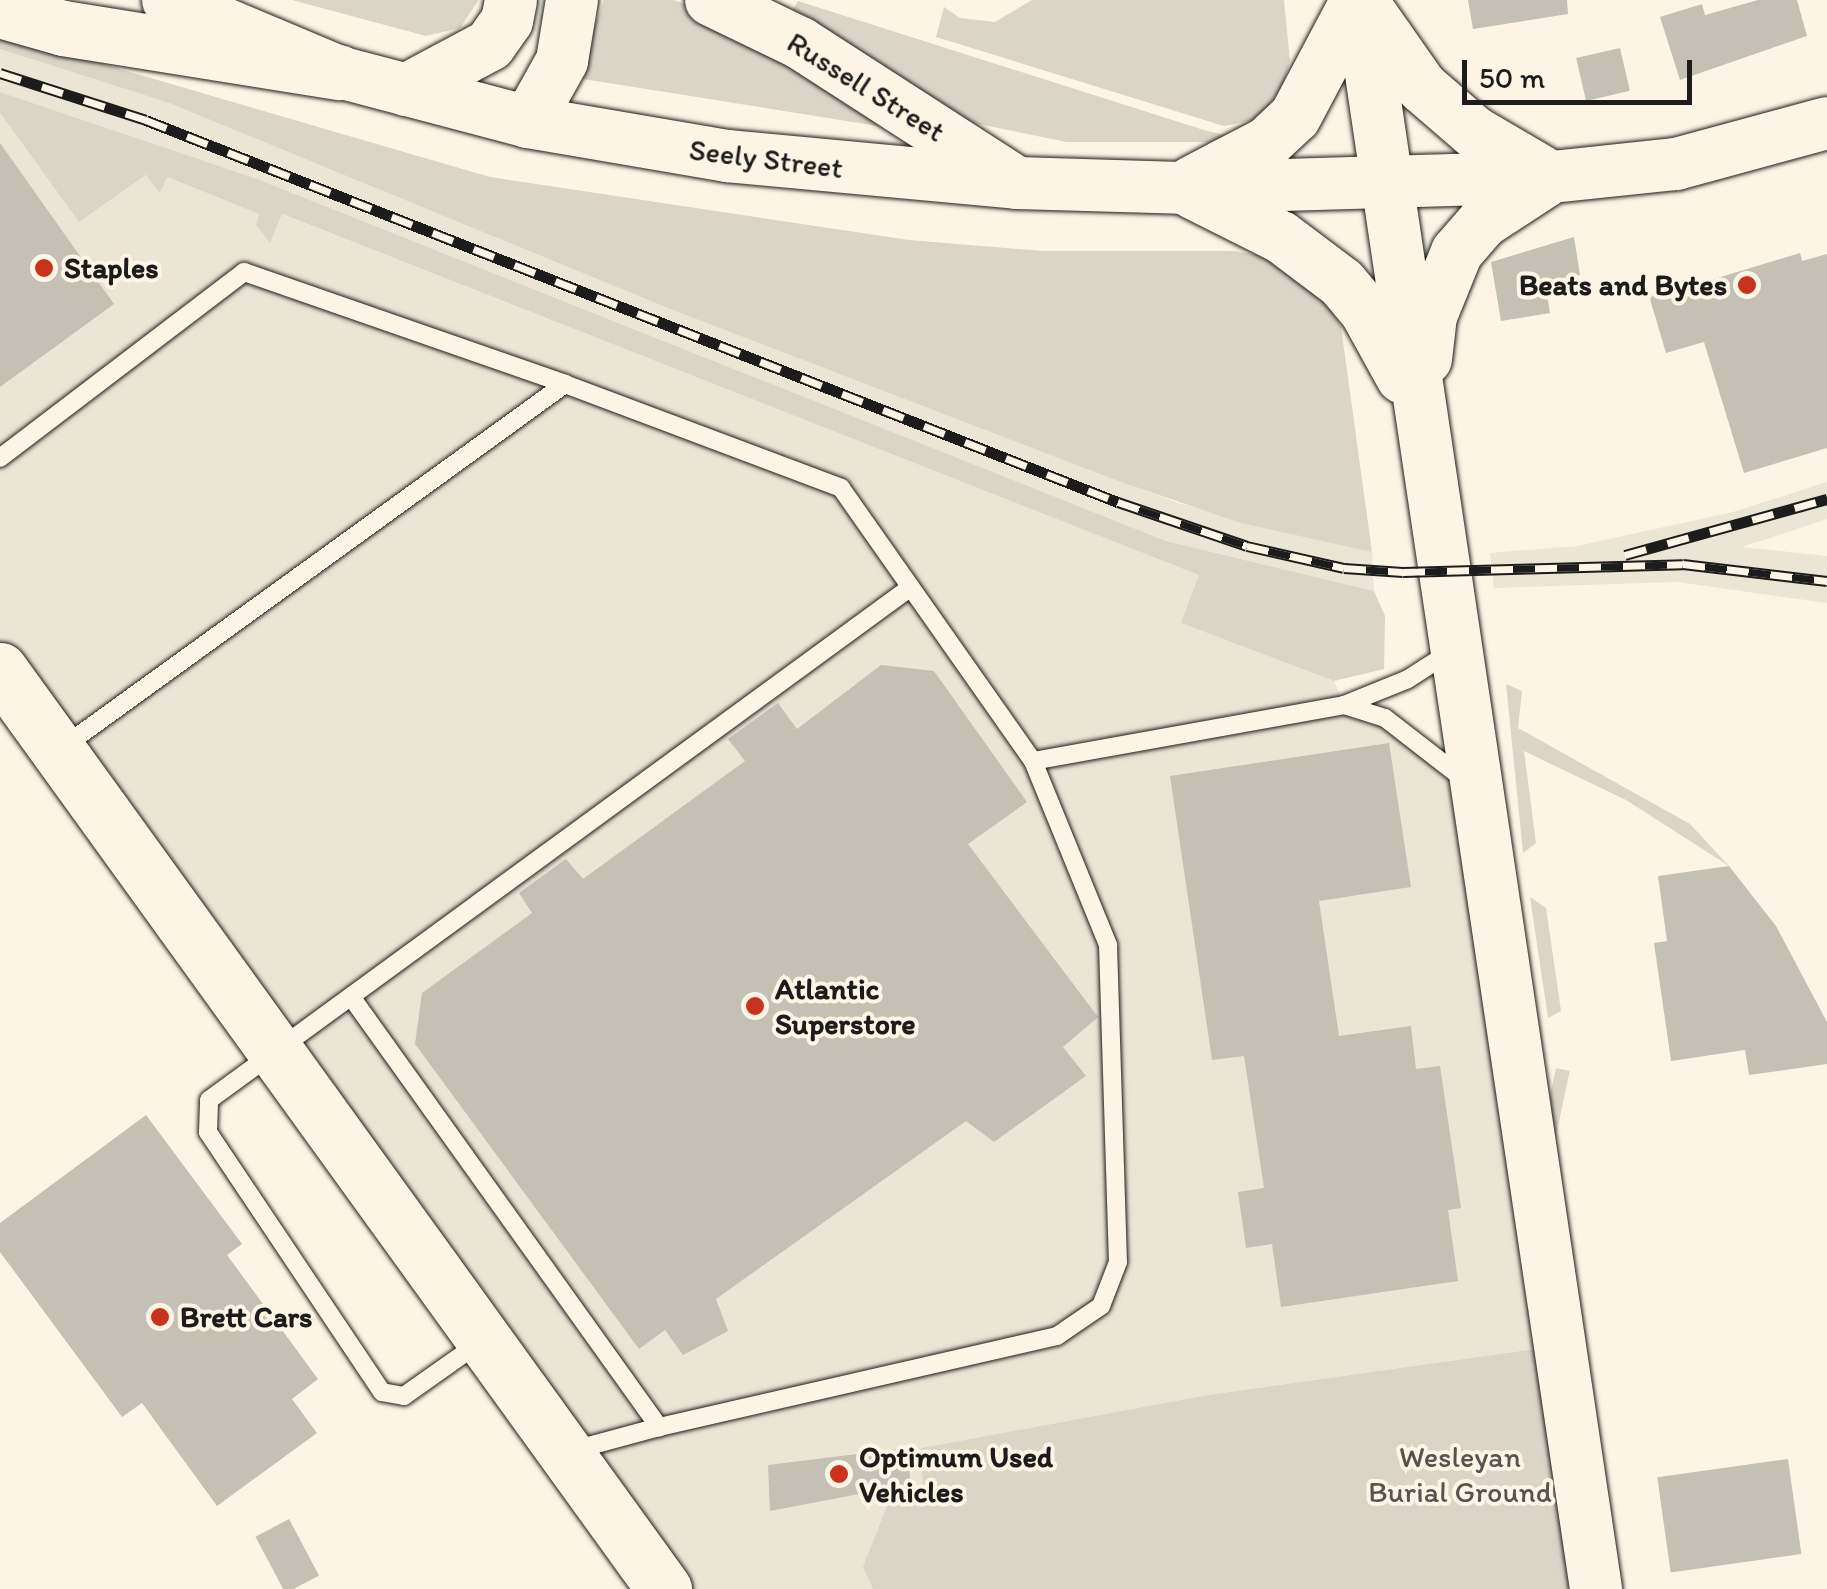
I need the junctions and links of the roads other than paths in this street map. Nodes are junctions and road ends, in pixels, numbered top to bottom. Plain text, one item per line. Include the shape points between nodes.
1 (168, 0) edge
2 (511, 0) edge
3 (572, 0) edge
4 (711, 0) edge
5 (1360, 0) edge
6 (0, 10) edge
7 (338, 72) junction
8 (406, 90) junction
9 (528, 122) junction
10 (1827, 124) edge
11 (1552, 177) junction
12 (1386, 182) junction
13 (1017, 183) junction
14 (1181, 188) junction
15 (565, 384) junction
16 (1420, 415) junction
17 (0, 458) edge
18 (911, 587) junction
19 (1453, 650) junction
20 (0, 670) edge
21 (1344, 705) junction
22 (58, 750) junction
23 (1034, 761) junction
24 (1473, 786) junction
25 (352, 998) junction
26 (276, 1053) junction
27 (484, 1340) junction
28 (659, 1427) junction
29 (565, 1452) junction
30 (664, 1589) edge
31 (1596, 1589) edge

1 - 7 main road, Seely Street
2 - 8 main road via 507,21 490,45
3 - 9 main road via 562,61
4 - 13 main road, Russell Street via 800,44
5 - 11 main road via 1422,87 1474,132
5 - 12 main road
5 - 14 main road via 1295,117 1266,143
6 - 7 main road via 63,28
7 - 8 main road, Seely Street
8 - 9 main road, Seely Street
9 - 13 main road, Seely Street via 727,156
10 - 11 main road, Seely Street via 1676,164
11 - 12 main road, Seely Street
11 - 16 main road via 1483,222 1443,274 1431,316
12 - 14 main road, Seely Street
12 - 16 main road
13 - 14 main road, Seely Street
14 - 16 main road via 1270,230 1342,283 1366,310
15 - 17 lane via 244,272
15 - 18 lane via 841,488
15 - 22 lane
16 - 19 main road
18 - 23 lane
18 - 25 lane
19 - 21 lane via 1408,679
19 - 24 main road
20 - 22 main road
21 - 23 lane
21 - 24 lane via 1385,718
22 - 26 main road
23 - 28 lane via 1108,945 1118,1262 1101,1306 1057,1336
24 - 31 main road
25 - 26 lane
25 - 28 lane
26 - 27 main road
26 - 27 lane via 209,1100 208,1132 382,1392 404,1396
27 - 29 main road
28 - 29 lane
29 - 30 main road

